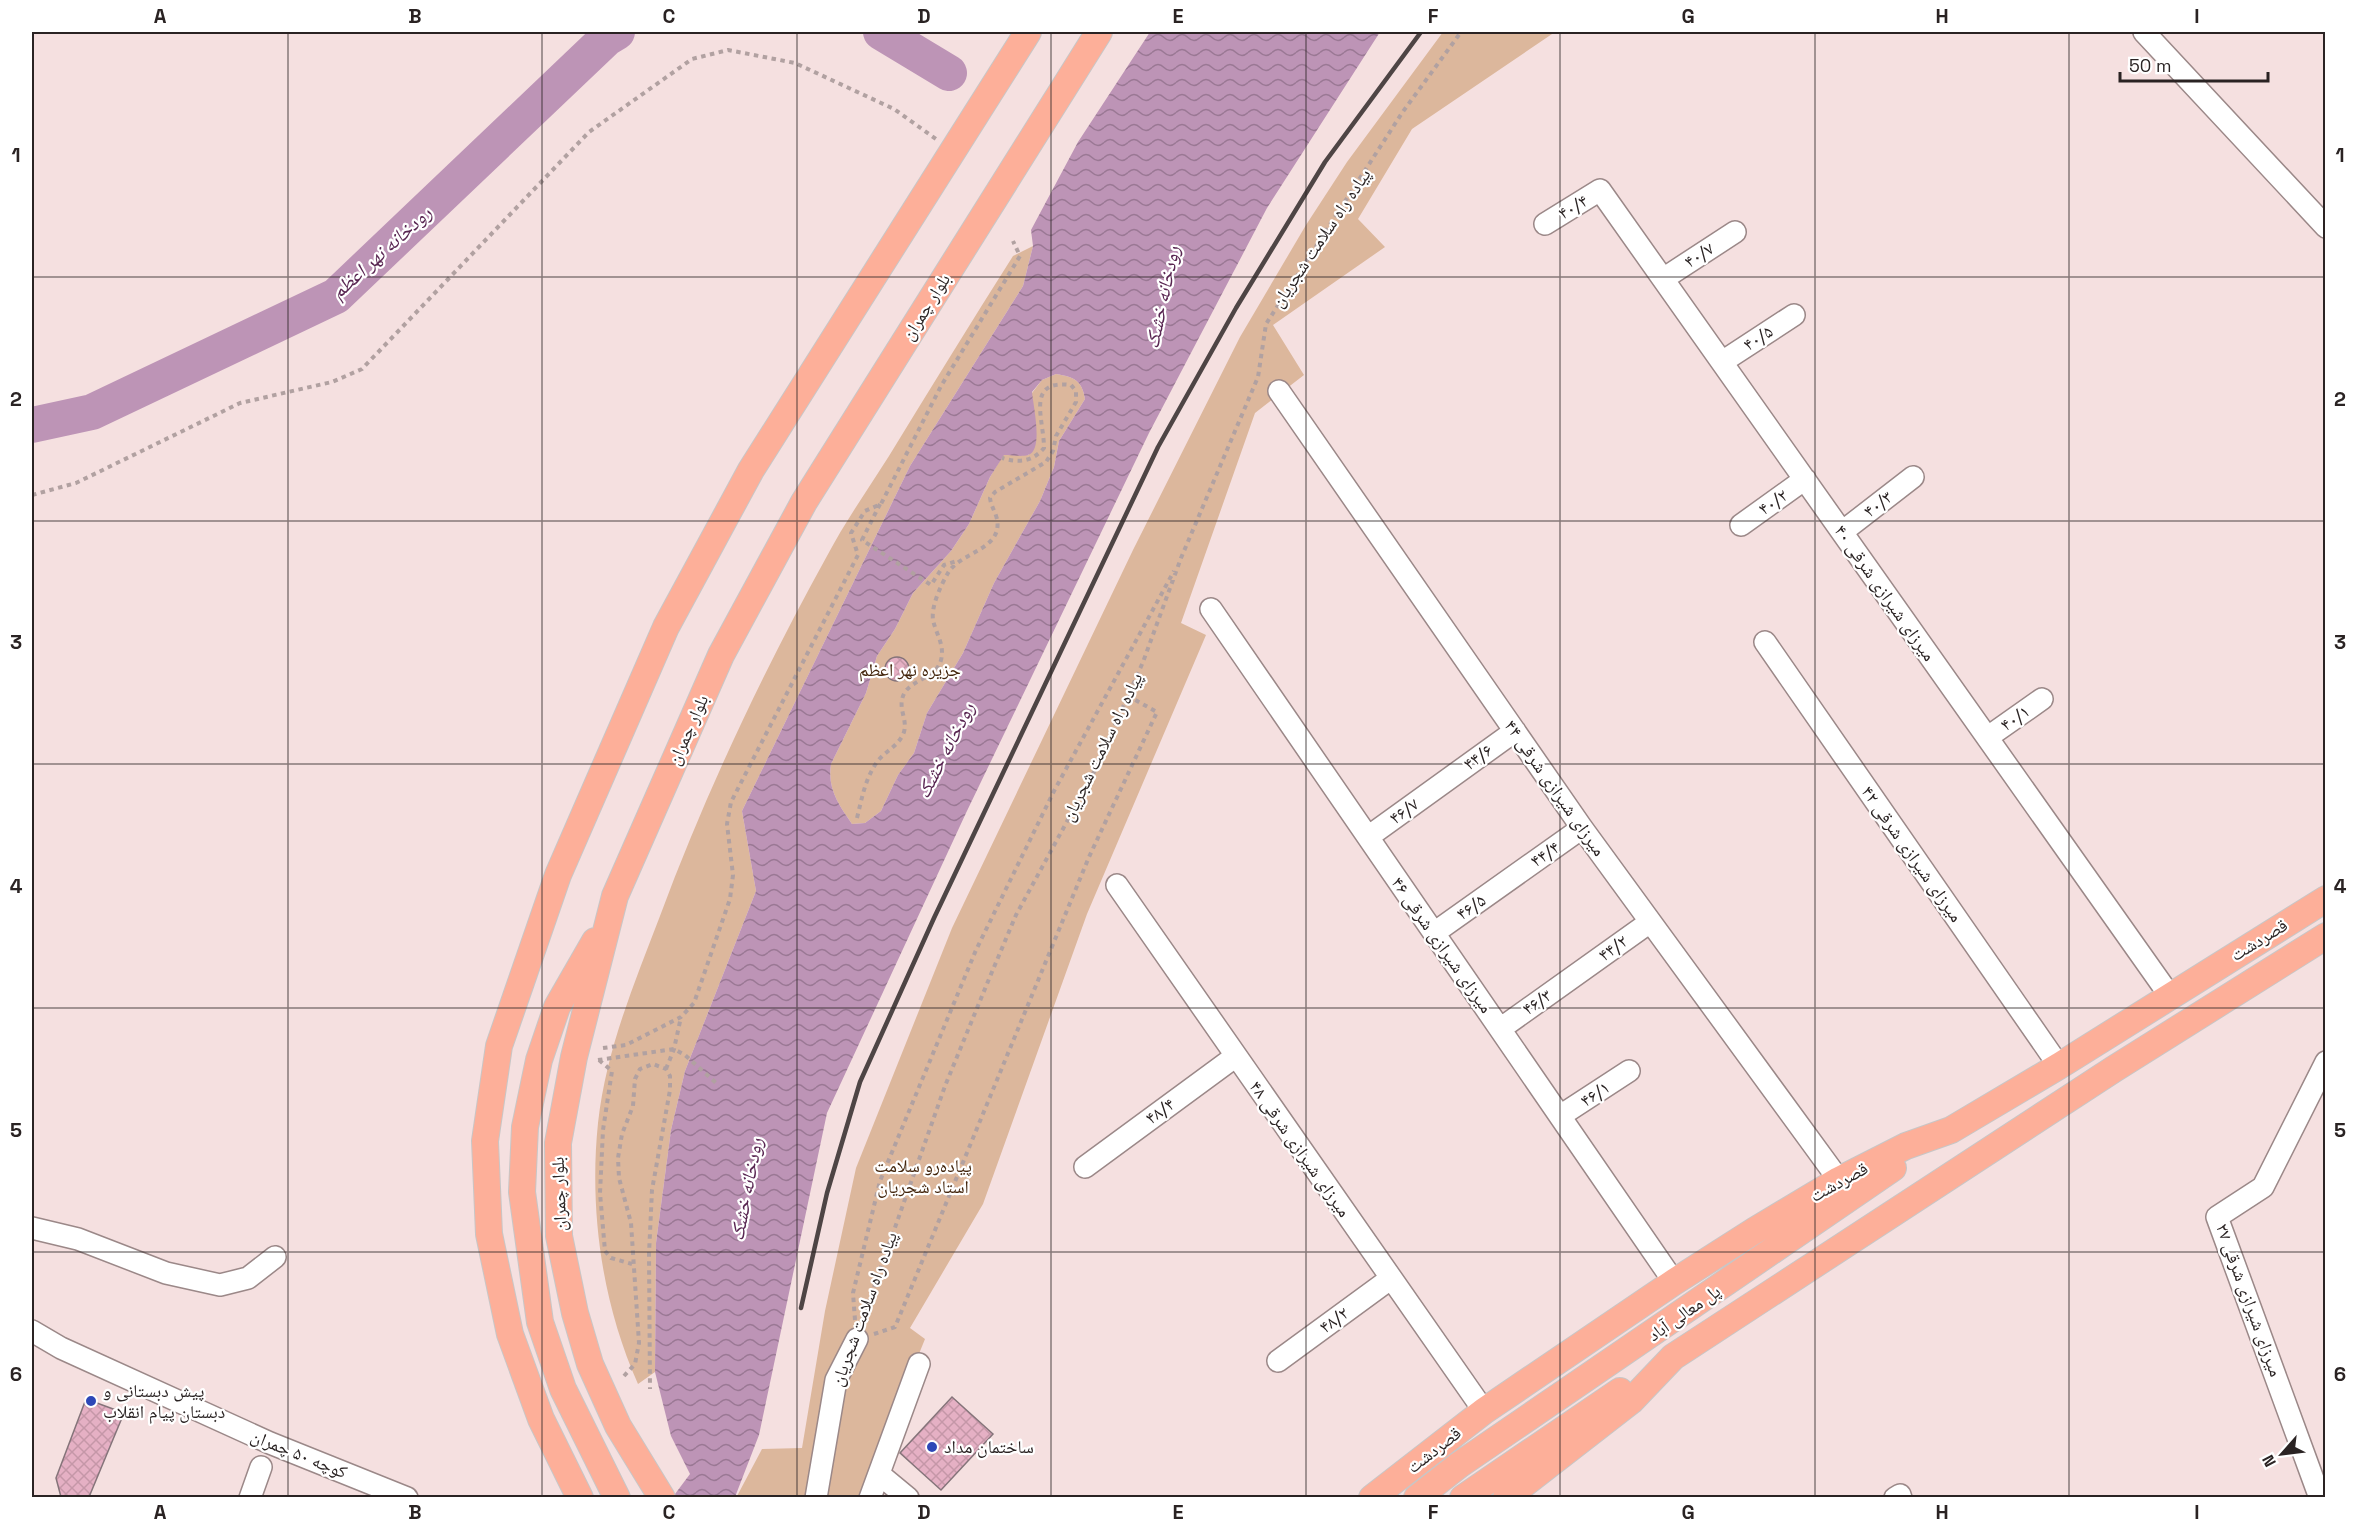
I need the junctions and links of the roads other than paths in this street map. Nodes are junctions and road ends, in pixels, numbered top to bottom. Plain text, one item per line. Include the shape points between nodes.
1 (1028, 32) edge
2 (1099, 32) edge
3 (2144, 32) edge
4 (1600, 190) joint
5 (1545, 224) dead end
6 (2325, 227) edge
7 (1735, 232) dead end
8 (1663, 279) junction
9 (1794, 315) dead end
10 (1722, 362) junction
11 (1279, 391) dead end
12 (1913, 477) dead end
13 (1805, 479) junction
14 (1741, 525) dead end
15 (1842, 532) junction
16 (1210, 609) dead end
17 (1765, 642) dead end
18 (2042, 699) dead end
19 (1515, 731) junction
20 (1988, 737) junction
21 (1441, 784) joint
22 (1582, 828) junction
23 (1368, 837) junction
24 (1508, 880) joint
25 (1118, 885) dead end
26 (2325, 899) edge
27 (612, 912) junction
28 (1650, 922) junction
29 (1434, 933) junction
30 (2325, 936) edge
31 (1575, 975) joint
32 (2170, 996) junction
33 (1500, 1029) junction
34 (1236, 1056) junction
35 (2325, 1062) edge
36 (2059, 1066) junction
37 (1629, 1071) dead end
38 (1560, 1116) junction
39 (1951, 1130) joint
40 (1085, 1167) dead end
41 (1839, 1193) junction
42 (32, 1228) edge
43 (275, 1257) dead end
44 (1390, 1279) junction
45 (1674, 1282) junction
46 (32, 1331) edge
47 (856, 1339) road end
48 (61, 1348) junction
49 (32, 1350) edge
50 (1673, 1357) junction
51 (1278, 1361) dead end
52 (919, 1364) dead end
53 (1484, 1411) junction
54 (261, 1467) dead end
55 (879, 1474) junction
56 (250, 1497) edge
57 (407, 1497) edge
58 (580, 1497) edge
59 (617, 1497) edge
60 (662, 1497) edge
61 (816, 1497) edge
62 (870, 1497) edge
63 (908, 1497) edge
64 (1372, 1497) edge
65 (1418, 1497) edge
66 (1463, 1497) edge
67 (1506, 1497) edge
68 (1895, 1497) edge
69 (1901, 1497) edge
70 (2320, 1497) edge

1 - 58 main road via 751,470 666,627 558,875 499,1046 485,1141 489,1234 510,1334 541,1419
2 - 27 main road, بلوار چمران via 804,502 721,655 615,896
3 - 6 street
4 - 5 street, ۴۰/۴
4 - 8 street, ۴۰ میرزای شیرازی شرقی
7 - 8 street, ۴۰/۷
8 - 10 street, ۴۰ میرزای شیرازی شرقی
9 - 10 street, ۴۰/۵
10 - 13 street, ۴۰ میرزای شیرازی شرقی
11 - 19 street, ۴۴ میرزای شیرازی شرقی
12 - 15 street, ۴۰/۳
13 - 14 street, ۴۰/۲
13 - 15 street, ۴۰ میرزای شیرازی شرقی
15 - 20 street, ۴۰ میرزای شیرازی شرقی
16 - 23 street, ۴۶ میرزای شیرازی شرقی
17 - 36 street, ۴۲ میرزای شیرازی شرقی
18 - 20 street, ۴۰/۱
19 - 21 street, ۴۴/۶
19 - 22 street, ۴۴ میرزای شیرازی شرقی
20 - 32 street, ۴۰ میرزای شیرازی شرقی
21 - 23 street, ۴۶/۷
22 - 24 street, ۴۴/۴
22 - 28 street, ۴۴ میرزای شیرازی شرقی
23 - 29 street, ۴۶ میرزای شیرازی شرقی
24 - 29 street, ۴۶/۵
25 - 34 street, ۴۸ میرزای شیرازی شرقی
26 - 32 main road, قصردشت
27 - 59 main road via 557,1007 539,1060 525,1127 522,1192 540,1322 563,1389
27 - 60 main road, بلوار چمران via 574,1057 558,1143 560,1236 590,1364 618,1426
28 - 31 street, ۴۴/۲
28 - 41 street, ۴۴ میرزای شیرازی شرقی
29 - 33 street, ۴۶ میرزای شیرازی شرقی
30 - 50 main road, قصردشت
31 - 33 street, ۴۶/۳
32 - 36 main road, قصردشت
33 - 38 street, ۴۶ میرزای شیرازی شرقی
34 - 40 street, ۴۸/۴
34 - 44 street, ۴۸ میرزای شیرازی شرقی
35 - 70 street, ۲۷ میرزای شیرازی شرقی via 2263,1187 2217,1217
36 - 39 main road, قصردشت
37 - 38 street, ۴۶/۱
38 - 45 street, ۴۶ میرزای شیرازی شرقی
39 - 41 main road, پل معالی آباد
41 - 45 main road, قصردشت
41 - 65 main road, پل معالی آباد via 1619,1358
42 - 43 street via 78,1239 166,1273 220,1285 248,1278
44 - 51 street, ۴۸/۲
44 - 53 street, ۴۸ میرزای شیرازی شرقی
45 - 53 main road, قصردشت
46 - 48 street, کوچه ۵۰ چمران
47 - 61 street, پیاده راه سلامت شجریان via 836,1380
48 - 49 street
48 - 57 street, کوچه ۵۰ چمران via 270,1443
50 - 66 main road, پل معالی آباد
50 - 67 main road, قصردشت via 1631,1401
52 - 55 street
53 - 64 main road, قصردشت
54 - 56 street
55 - 62 street
55 - 63 street
68 - 69 street

